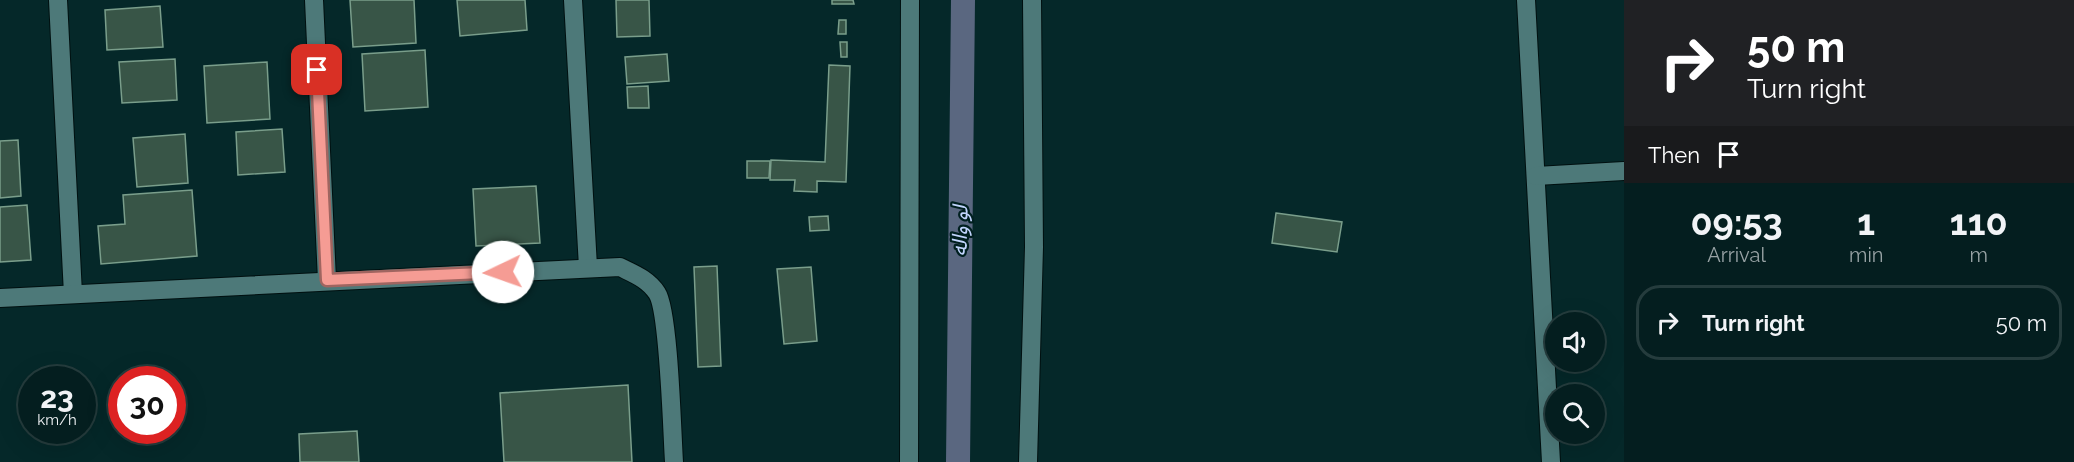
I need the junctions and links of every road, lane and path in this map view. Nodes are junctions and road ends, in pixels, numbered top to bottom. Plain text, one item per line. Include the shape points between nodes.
1 (58, 0) edge
2 (314, 0) edge
3 (573, 0) edge
4 (910, 0) edge
5 (1032, 0) edge
6 (1526, 0) edge
7 (1624, 171) edge
8 (1536, 176) junction
9 (588, 267) junction
10 (327, 280) junction
11 (73, 294) junction
12 (0, 298) edge
13 (674, 462) edge
14 (909, 462) edge
15 (1028, 462) edge
16 (1551, 462) edge

1 - 11 street
2 - 10 street
3 - 9 street
4 - 14 street
5 - 15 street via 1034,247
6 - 8 street
7 - 8 street
8 - 16 street
9 - 10 street
9 - 13 street via 620,267 648,281 659,295
10 - 11 street
11 - 12 street

